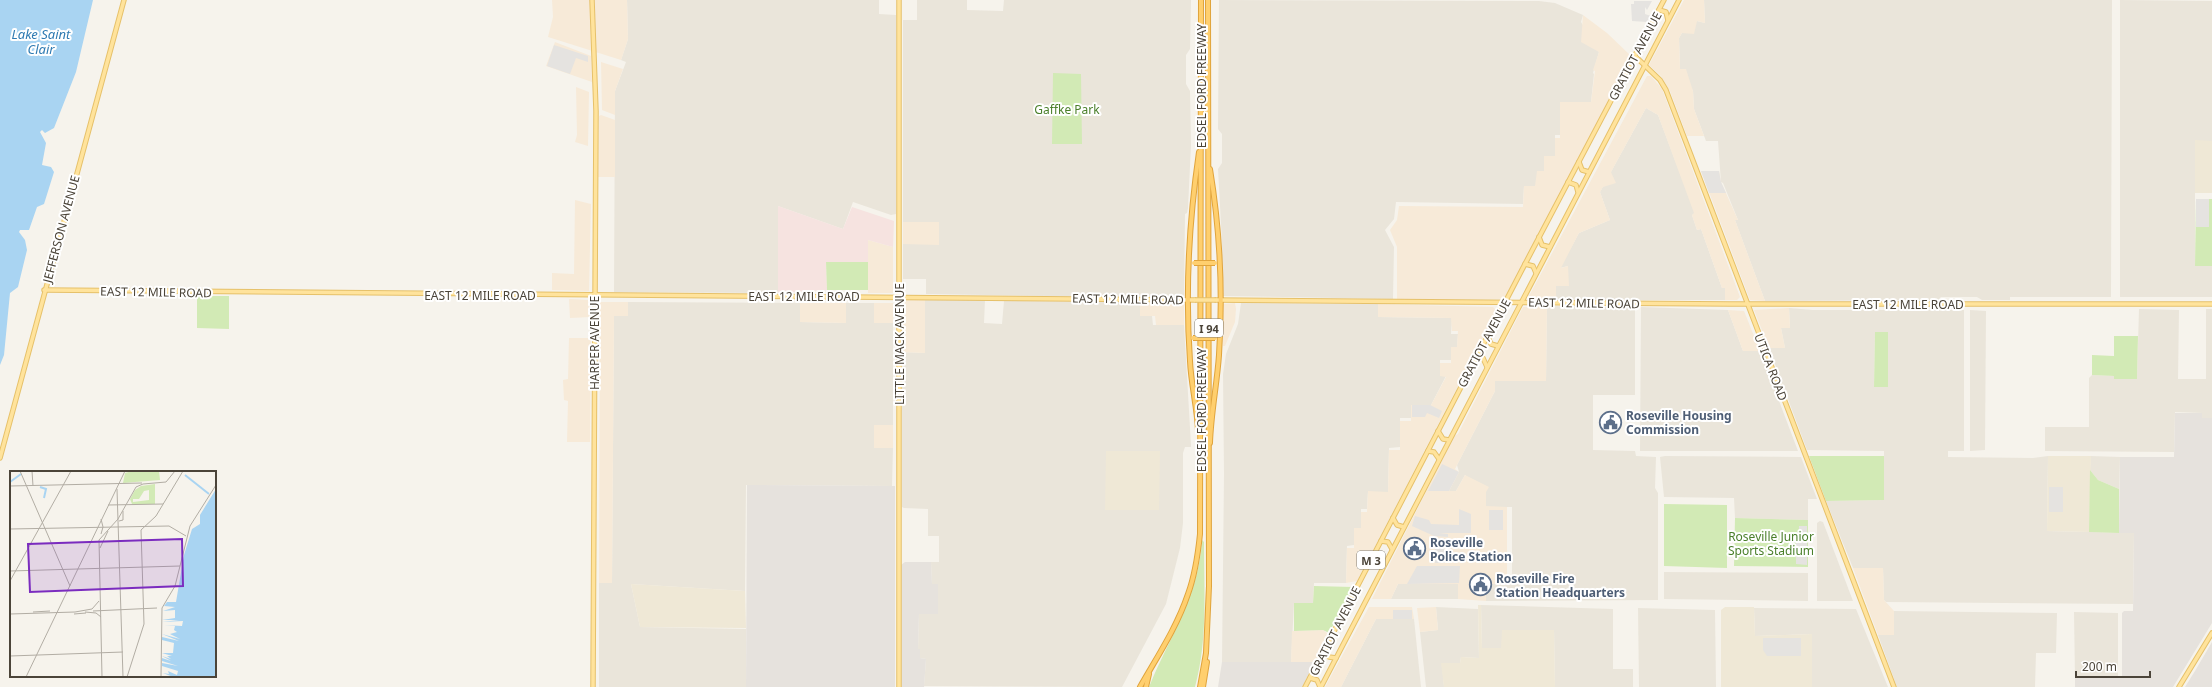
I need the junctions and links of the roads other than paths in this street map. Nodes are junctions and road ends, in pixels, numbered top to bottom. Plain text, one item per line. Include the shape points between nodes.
1 (124, 0) edge
2 (592, 0) edge
3 (899, 0) edge
4 (1201, 0) edge
5 (1208, 0) edge
6 (1664, 0) edge
7 (1679, 0) edge
8 (1659, 10) junction
9 (1668, 22) junction
10 (1635, 56) junction
11 (1645, 66) junction
12 (1201, 138) junction
13 (1208, 155) junction
14 (1579, 162) junction
15 (1589, 172) junction
16 (1568, 182) junction
17 (1578, 193) junction
18 (1539, 237) junction
19 (1550, 247) junction
20 (1217, 264) junction
21 (1525, 264) junction
22 (1189, 266) junction
23 (1536, 273) junction
24 (44, 290) junction
25 (594, 296) junction
26 (899, 297) junction
27 (1188, 300) junction
28 (1218, 300) junction
29 (1506, 302) junction
30 (1521, 302) junction
31 (1747, 304) junction
32 (2212, 304) edge
33 (1189, 335) junction
34 (1488, 336) junction
35 (1217, 337) junction
36 (1498, 346) junction
37 (1477, 357) junction
38 (1487, 367) junction
39 (1438, 431) junction
40 (1449, 440) junction
41 (1200, 450) junction
42 (1428, 451) junction
43 (0, 458) edge
44 (1439, 459) junction
45 (1207, 501) junction
46 (1393, 518) junction
47 (1404, 527) junction
48 (1381, 541) junction
49 (1392, 549) junction
50 (2212, 633) edge
51 (1325, 649) junction
52 (1206, 653) junction
53 (1336, 658) junction
54 (1151, 667) junction
55 (1310, 678) junction
56 (593, 687) edge
57 (899, 687) edge
58 (1140, 687) edge
59 (1146, 687) edge
60 (1200, 687) edge
61 (1203, 687) edge
62 (1305, 687) edge
63 (1321, 687) edge
64 (1894, 687) edge
65 (2180, 687) edge

1 - 24 main road, JEFFERSON AVENUE
2 - 25 main road, HARPER AVENUE via 596,111
3 - 26 main road, LITTLE MACK AVENUE
4 - 12 highway, EDSEL FORD FREEWAY / I 94
5 - 13 highway, EDSEL FORD FREEWAY / I 94
6 - 8 main road, GRATIOT AVENUE / M 3
7 - 9 main road, GRATIOT AVENUE / M 3
8 - 9 main road via 1666,12
8 - 10 main road, GRATIOT AVENUE / M 3
9 - 11 main road, GRATIOT AVENUE / M 3
10 - 11 main road, UTICA ROAD
10 - 14 main road, GRATIOT AVENUE / M 3
11 - 15 main road, GRATIOT AVENUE / M 3
11 - 31 main road, UTICA ROAD via 1660,80 1666,90
12 - 22 highway via 1194,186
12 - 41 highway, EDSEL FORD FREEWAY / I 94
13 - 20 highway via 1218,234
13 - 45 highway, EDSEL FORD FREEWAY / I 94
14 - 15 main road via 1582,170
14 - 16 main road, GRATIOT AVENUE / M 3
15 - 17 main road, GRATIOT AVENUE / M 3
16 - 17 main road via 1576,185
16 - 18 main road, GRATIOT AVENUE / M 3
17 - 19 main road, GRATIOT AVENUE / M 3
18 - 19 main road via 1542,244
18 - 21 main road, GRATIOT AVENUE / M 3
19 - 23 main road, GRATIOT AVENUE / M 3
20 - 22 highway, bridge via 1194,262
20 - 28 highway
21 - 23 main road via 1533,266
21 - 29 main road, GRATIOT AVENUE / M 3
22 - 27 highway
23 - 30 main road, GRATIOT AVENUE / M 3
24 - 25 main road, EAST 12 MILE ROAD
24 - 43 main road, JEFFERSON AVENUE
25 - 26 main road, EAST 12 MILE ROAD
25 - 56 main road, HARPER AVENUE
26 - 27 main road, EAST 12 MILE ROAD
26 - 57 main road, LITTLE MACK AVENUE
27 - 28 main road, EAST 12 MILE ROAD, bridge
27 - 33 highway
28 - 29 main road, EAST 12 MILE ROAD
28 - 35 highway
29 - 30 main road, EAST 12 MILE ROAD
29 - 34 main road, GRATIOT AVENUE / M 3
30 - 31 main road, EAST 12 MILE ROAD
30 - 36 main road, GRATIOT AVENUE / M 3
31 - 32 main road, EAST 12 MILE ROAD
31 - 64 main road, UTICA ROAD
33 - 35 highway, bridge via 1194,338
33 - 41 highway via 1190,367
34 - 36 main road via 1492,344
34 - 37 main road, GRATIOT AVENUE / M 3
35 - 45 highway
36 - 38 main road, GRATIOT AVENUE / M 3
37 - 38 main road via 1484,358
37 - 39 main road, GRATIOT AVENUE / M 3
38 - 40 main road, GRATIOT AVENUE / M 3
39 - 40 main road via 1443,439
39 - 42 main road, GRATIOT AVENUE / M 3
40 - 44 main road, GRATIOT AVENUE / M 3
41 - 54 highway, EDSEL FORD FREEWAY / I 94 via 1201,521 1193,579 1179,616
42 - 44 main road via 1434,452
42 - 46 main road, GRATIOT AVENUE / M 3
44 - 47 main road, GRATIOT AVENUE / M 3
45 - 52 highway, EDSEL FORD FREEWAY / I 94 via 1209,586
46 - 47 main road via 1397,525
46 - 48 main road, GRATIOT AVENUE / M 3
47 - 49 main road, GRATIOT AVENUE / M 3
48 - 49 main road via 1388,542
48 - 51 main road, GRATIOT AVENUE / M 3
49 - 53 main road, GRATIOT AVENUE / M 3
50 - 65 main road
51 - 53 main road via 1329,657
51 - 55 main road, GRATIOT AVENUE / M 3
52 - 60 highway, EDSEL FORD FREEWAY / I 94
52 - 61 highway via 1207,667
53 - 63 main road, GRATIOT AVENUE / M 3
54 - 58 highway, EDSEL FORD FREEWAY / I 94
54 - 59 highway
55 - 62 main road, GRATIOT AVENUE / M 3
55 - 63 main road via 1317,680

